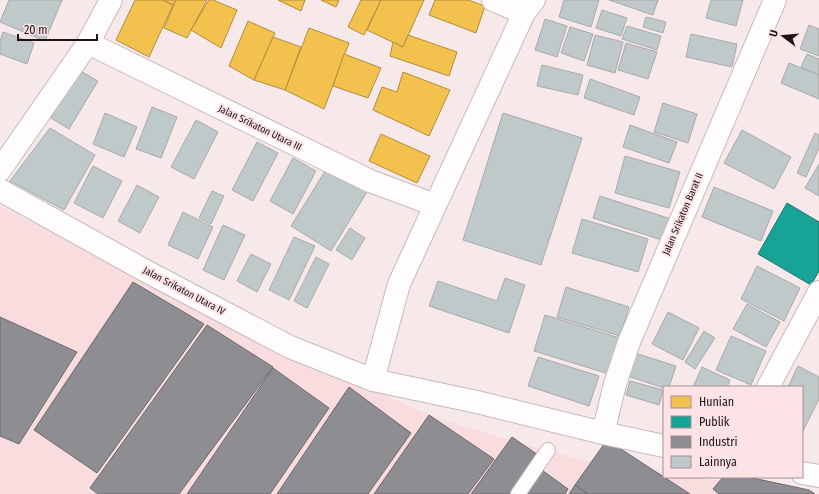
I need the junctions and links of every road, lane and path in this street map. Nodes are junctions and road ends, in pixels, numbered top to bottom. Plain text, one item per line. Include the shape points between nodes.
1 (110, 0) edge
2 (493, 0) edge
3 (775, 0) edge
4 (529, 6) edge
5 (88, 43) junction
6 (0, 170) edge
7 (0, 190) edge
8 (435, 205) junction
9 (819, 292) edge
10 (373, 380) junction
11 (769, 386) edge
12 (603, 433) junction
13 (663, 446) edge
14 (548, 450) dead end
15 (803, 473) edge
16 (819, 476) edge
17 (518, 494) edge

1 - 5 street
2 - 4 street
3 - 12 street, Jalan Srikaton Barat II via 629,342
4 - 8 street
5 - 6 street
5 - 8 street, Jalan Srikaton Utara III via 370,181
7 - 10 street, Jalan Srikaton Utara IV via 290,347
8 - 10 street via 399,284
9 - 11 street
10 - 12 street
12 - 13 street
14 - 17 lane
15 - 16 street

